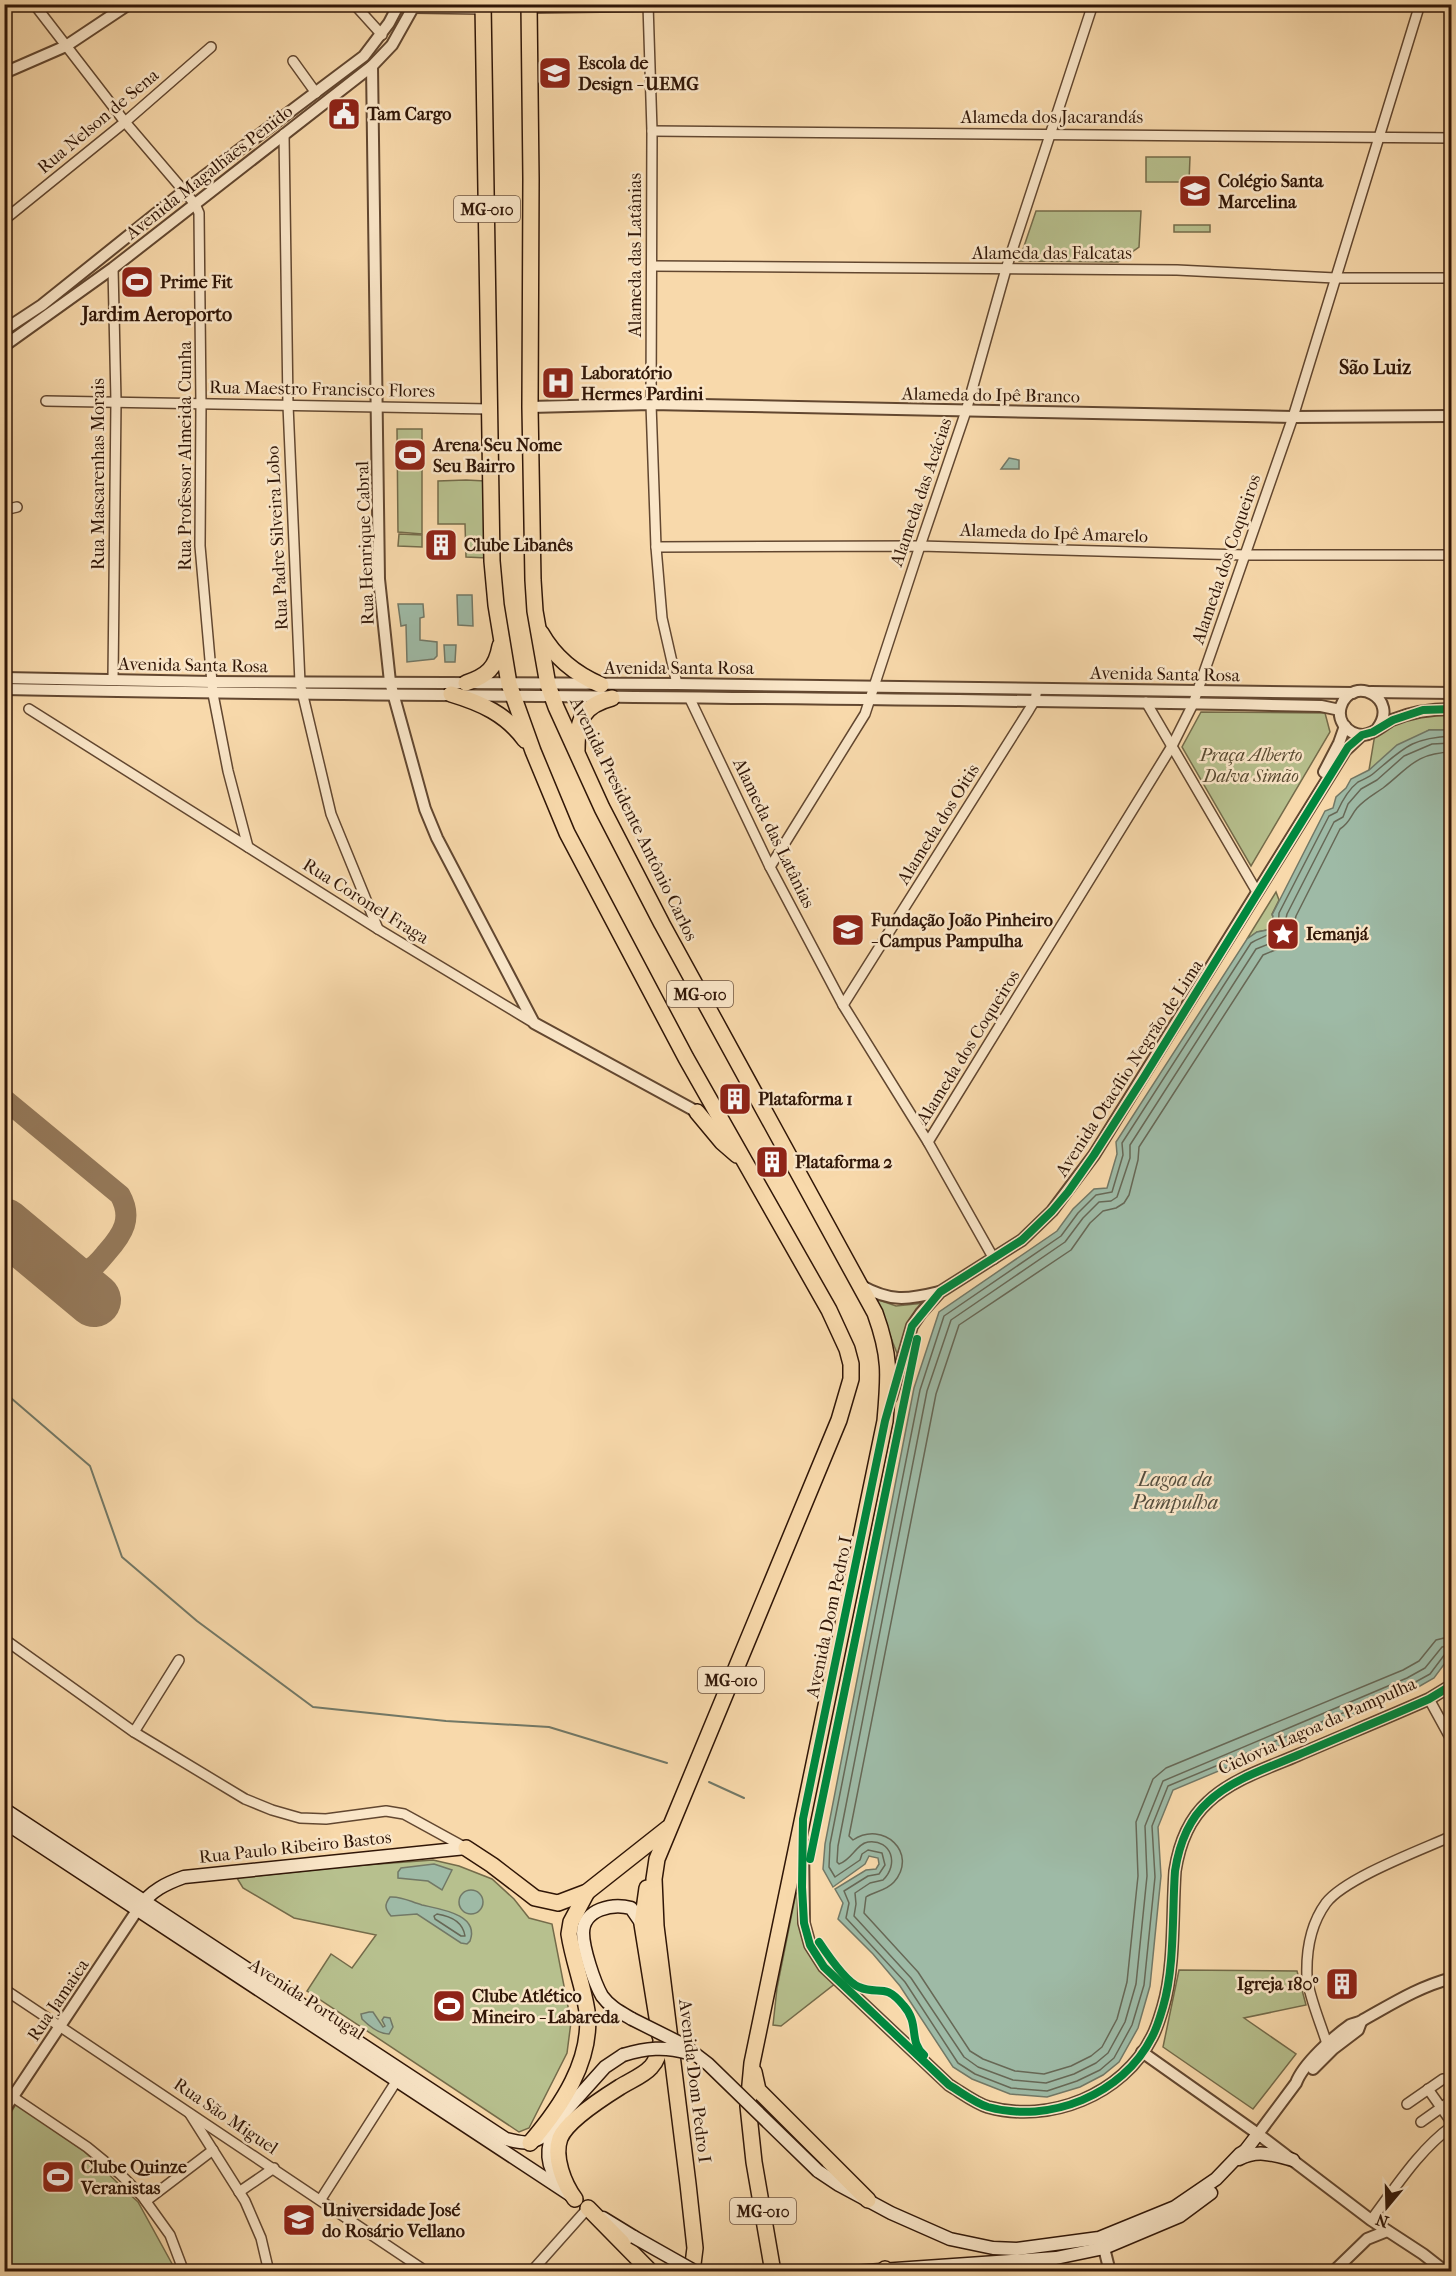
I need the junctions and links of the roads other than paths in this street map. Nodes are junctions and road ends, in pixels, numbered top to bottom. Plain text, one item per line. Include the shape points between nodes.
1 (34, 4) edge
2 (129, 4) edge
3 (354, 4) edge
4 (399, 4) edge
5 (743, 4) edge
6 (1093, 4) edge
7 (1420, 4) edge
8 (648, 5) edge
9 (414, 6) edge
10 (529, 6) edge
11 (483, 7) edge
12 (382, 35) junction
13 (66, 46) junction
14 (211, 47) dead end
15 (293, 61) dead end
16 (372, 66) junction
17 (4, 73) edge
18 (316, 93) junction
19 (125, 122) junction
20 (652, 131) junction
21 (1052, 133) junction
22 (284, 134) junction
23 (1380, 136) junction
24 (1452, 138) edge
25 (183, 192) junction
26 (195, 204) junction
27 (4, 220) edge
28 (652, 266) junction
29 (113, 268) junction
30 (1006, 269) junction
31 (1335, 278) junction
32 (1452, 278) edge
33 (4, 330) edge
34 (4, 346) edge
35 (46, 401) dead end
36 (116, 401) junction
37 (201, 404) junction
38 (651, 404) junction
39 (288, 405) junction
40 (377, 406) junction
41 (530, 407) junction
42 (490, 409) junction
43 (966, 411) junction
44 (1452, 416) edge
45 (1293, 417) junction
46 (16, 507) dead end
47 (4, 510) edge
48 (920, 546) junction
49 (656, 547) junction
50 (1245, 555) junction
51 (1452, 555) edge
52 (537, 628) junction
53 (501, 640) junction
54 (4, 678) edge
55 (113, 680) junction
56 (300, 682) junction
57 (390, 682) junction
58 (466, 683) junction
59 (677, 684) junction
60 (601, 685) junction
61 (875, 686) junction
62 (213, 688) junction
63 (4, 689) edge
64 (510, 690) junction
65 (1197, 690) junction
66 (550, 691) junction
67 (1367, 691) junction
68 (1353, 693) junction
69 (1452, 693) edge
70 (451, 694) junction
71 (1036, 694) junction
72 (302, 695) junction
73 (393, 695) junction
74 (612, 699) junction
75 (690, 699) junction
76 (870, 700) junction
77 (1146, 702) junction
78 (1193, 704) junction
79 (1449, 708) edge
80 (29, 710) dead end
81 (1340, 710) junction
82 (1345, 726) junction
83 (1377, 729) junction
84 (1362, 735) junction
85 (1172, 746) junction
86 (533, 752) junction
87 (577, 753) junction
88 (1309, 807) junction
89 (248, 848) junction
90 (770, 867) junction
91 (1257, 892) junction
92 (378, 929) junction
93 (843, 1005) junction
94 (534, 1023) junction
95 (709, 1098) junction
96 (695, 1111) junction
97 (723, 1124) junction
98 (928, 1142) junction
99 (746, 1163) junction
100 (994, 1259) junction
101 (860, 1285) junction
102 (940, 1292) junction
103 (885, 1421) junction
104 (4, 1639) edge
105 (179, 1660) dead end
106 (1452, 1685) edge
107 (1430, 1699) junction
108 (134, 1732) junction
109 (1452, 1741) edge
110 (4, 1809) edge
111 (803, 1819) junction
112 (4, 1822) edge
113 (669, 1827) junction
114 (1452, 1836) edge
115 (466, 1848) junction
116 (657, 1859) junction
117 (587, 1892) junction
118 (141, 1905) junction
119 (642, 1924) junction
120 (1452, 1978) edge
121 (4, 1989) edge
122 (60, 2026) junction
123 (661, 2042) junction
124 (1330, 2047) junction
125 (1142, 2052) junction
126 (752, 2063) junction
127 (708, 2064) junction
128 (400, 2075) junction
129 (1443, 2079) dead end
130 (1428, 2089) junction
131 (9, 2093) edge
132 (1452, 2100) edge
133 (1407, 2104) dead end
134 (571, 2106) junction
135 (185, 2108) junction
136 (1441, 2108) junction
137 (4, 2110) edge
138 (1421, 2122) dead end
139 (1452, 2124) edge
140 (1258, 2134) junction
141 (229, 2137) junction
142 (530, 2143) junction
143 (212, 2148) junction
144 (1245, 2154) junction
145 (1293, 2160) junction
146 (274, 2168) junction
147 (688, 2184) junction
148 (239, 2192) junction
149 (321, 2199) junction
150 (577, 2199) junction
151 (868, 2200) junction
152 (146, 2201) junction
153 (1369, 2219) junction
154 (1387, 2231) junction
155 (1367, 2239) junction
156 (1104, 2248) junction
157 (883, 2270) edge
158 (184, 2271) edge
159 (269, 2271) edge
160 (427, 2271) edge
161 (531, 2271) edge
162 (651, 2271) edge
163 (694, 2271) edge
164 (773, 2271) edge
165 (852, 2271) edge
166 (1110, 2271) edge
167 (1333, 2271) edge
168 (1446, 2271) edge

1 - 13 street
2 - 13 street
3 - 12 street
4 - 12 street, Avenida Magalhães Penido
5 - 8 street
6 - 21 street, Alameda das Acácias
7 - 23 street, Alameda dos Coqueiros
8 - 10 street
8 - 20 street, Alameda das Latânias
9 - 11 street
9 - 16 street, Avenida Magalhães Penido via 392,45
10 - 41 highway, Avenida Presidente Antônio Carlos / MG-010
11 - 42 highway, MG-010
12 - 18 street, Avenida Magalhães Penido via 364,56
13 - 17 street
13 - 19 street
14 - 19 street, Rua Nelson de Sena
15 - 18 street
16 - 22 street, Avenida Magalhães Penido
16 - 40 street, Rua Henrique Cabral
18 - 25 street, Avenida Magalhães Penido
19 - 25 street
19 - 27 street, Rua Nelson de Sena
20 - 21 street, Alameda dos Jacarandás
20 - 28 street, Alameda das Latânias
21 - 23 street, Alameda dos Jacarandás
21 - 30 street, Alameda das Acácias
22 - 26 street, Avenida Magalhães Penido
22 - 39 street, Rua Padre Silveira Lobo
23 - 24 street, Alameda dos Jacarandás
23 - 31 street, Alameda dos Coqueiros
25 - 26 street
25 - 33 street, Avenida Magalhães Penido via 42,305
26 - 29 street, Avenida Magalhães Penido
26 - 37 street, Rua Professor Almeida Cunha via 200,225
28 - 30 street, Alameda das Falcatas
28 - 38 street, Alameda das Latânias
29 - 34 street, Avenida Magalhães Penido
29 - 36 street, Rua Mascarenhas Morais
30 - 31 street, Alameda das Falcatas via 1178,270
30 - 43 street, Alameda das Acácias
31 - 32 street, Alameda das Falcatas
31 - 45 street, Alameda dos Coqueiros
35 - 36 street, Rua Maestro Francisco Flores
36 - 37 street, Rua Maestro Francisco Flores
36 - 55 street, Rua Mascarenhas Morais
37 - 39 street, Rua Maestro Francisco Flores
37 - 62 street, Rua Professor Almeida Cunha via 200,546
38 - 41 street, Alameda do Ipê Branco
38 - 43 street, Alameda do Ipê Branco
38 - 49 street, Alameda das Latânias
39 - 40 street, Rua Maestro Francisco Flores
39 - 56 street, Rua Padre Silveira Lobo
40 - 42 street, Rua Maestro Francisco Flores
40 - 57 street, Rua Henrique Cabral via 379,579
41 - 52 highway, Avenida Presidente Antônio Carlos / MG-010
42 - 53 highway, MG-010 via 492,561
43 - 45 street, Alameda do Ipê Branco
43 - 48 street, Alameda das Acácias
44 - 45 street, Alameda do Ipê Branco
45 - 50 street, Alameda dos Coqueiros
46 - 47 street
48 - 49 street, Alameda do Ipê Amarelo
48 - 50 street, Alameda do Ipê Amarelo
48 - 61 street, Alameda das Acácias
49 - 59 street, Alameda das Latânias via 662,618
50 - 51 street, Alameda do Ipê Amarelo
50 - 65 street, Alameda dos Coqueiros
52 - 60 highway via 568,666
52 - 66 highway, Avenida Presidente Antônio Carlos / MG-010
53 - 58 highway via 498,658 489,672
53 - 64 highway, MG-010
54 - 55 street, Avenida Santa Rosa
55 - 62 street, Avenida Santa Rosa
56 - 57 street, Avenida Santa Rosa
56 - 62 street, Avenida Santa Rosa
56 - 72 street, Rua Padre Silveira Lobo
57 - 58 street, Avenida Santa Rosa
57 - 73 street, Rua Henrique Cabral
58 - 64 street, Avenida Santa Rosa
59 - 60 street, Avenida Santa Rosa
59 - 61 street, Avenida Santa Rosa
60 - 66 street, Avenida Santa Rosa
61 - 71 street, Avenida Santa Rosa
61 - 76 street, Alameda das Acácias
62 - 63 street, Avenida Santa Rosa
62 - 72 street, Avenida Santa Rosa
62 - 89 street, Rua Professor Almeida Cunha via 228,771
64 - 66 street, Avenida Santa Rosa
64 - 70 street, Avenida Santa Rosa
64 - 86 highway, MG-010
65 - 68 street, Avenida Santa Rosa
65 - 71 street, Avenida Santa Rosa
65 - 78 street, Alameda dos Coqueiros
66 - 74 street, Avenida Santa Rosa
66 - 87 highway, Avenida Presidente Antônio Carlos / MG-010
67 - 68 street
67 - 69 street
67 - 83 street via 1378,698 1384,710
68 - 81 street
70 - 73 street, Avenida Santa Rosa
70 - 86 highway via 496,711 518,730
71 - 76 street, Avenida Santa Rosa
71 - 77 street, Avenida Santa Rosa
71 - 93 street, Alameda dos Oitis
72 - 73 street, Avenida Santa Rosa
72 - 92 street, Rua Padre Silveira Lobo via 331,814
73 - 94 street, Rua Henrique Cabral via 437,838
74 - 75 street, Avenida Santa Rosa
74 - 87 highway via 600,701 585,712 577,733
75 - 76 street, Avenida Santa Rosa
75 - 90 street, Alameda das Latânias
76 - 90 street, Alameda das Acácias via 859,728
77 - 78 street, Avenida Santa Rosa
77 - 85 street
78 - 81 street, Avenida Santa Rosa via 1321,706
78 - 85 street, Alameda dos Coqueiros
79 - 83 street via 1423,710
80 - 89 street, Rua Coronel Fraga
81 - 82 street
82 - 84 street
82 - 88 street, Avenida Otacílio Negrão de Lima
83 - 84 street
84 - 88 street, Avenida Otacílio Negrão de Lima via 1345,751
85 - 91 street
85 - 98 street, Alameda dos Coqueiros
86 - 95 highway, MG-010 via 567,833
87 - 101 highway, Avenida Presidente Antônio Carlos / MG-010 via 662,924
88 - 91 street, Avenida Otacílio Negrão de Lima
89 - 92 street, Rua Coronel Fraga
90 - 93 street, Alameda das Latânias
91 - 100 street, Avenida Otacílio Negrão de Lima via 1094,1155 1052,1211 1022,1240
92 - 94 street, Rua Coronel Fraga
93 - 98 street, Alameda das Latânias
94 - 96 street, Rua Coronel Fraga
95 - 96 street
95 - 97 highway, MG-010
96 - 97 street, Rua Coronel Fraga
96 - 99 highway via 722,1143
97 - 99 highway, MG-010
98 - 100 street, Alameda das Latânias
99 - 113 highway, MG-010 via 830,1310 847,1349 851,1379 782,1557
100 - 102 street, Avenida Otacílio Negrão de Lima
101 - 102 street, Avenida Otacílio Negrão de Lima via 894,1299
101 - 103 highway, Avenida Presidente Antônio Carlos / MG-010 via 875,1313 887,1351
102 - 103 street, Avenida Otacílio Negrão de Lima via 912,1326
103 - 111 highway, Avenida Dom Pedro I / MG-010
104 - 108 street
105 - 108 street
106 - 107 street
107 - 109 street
107 - 125 street via 1257,1773 1206,1803 1188,1828 1178,1854 1169,1981 1152,2037
108 - 115 street via 245,1799 272,1810 300,1818 326,1819 386,1811 404,1814
110 - 118 main road, Avenida Portugal
111 - 125 street via 804,1923 810,1945 824,1967 949,2085 987,2106 1027,2112 1048,2109 1091,2098 1110,2085
111 - 126 highway, Avenida Dom Pedro I / MG-010
112 - 118 main road, Avenida Portugal
113 - 116 highway, Avenida Dom Pedro I / MG-010
113 - 117 highway
114 - 124 street via 1354,1880 1327,1902 1311,1930 1307,1954 1308,1980
115 - 117 highway via 546,1902 558,1903
115 - 118 main road, Rua Paulo Ribeiro Bastos via 184,1877 168,1883
116 - 119 highway
116 - 147 highway, Avenida Dom Pedro I / MG-010 via 656,1926
117 - 142 highway via 569,1934 587,2012 585,2043 574,2080
118 - 122 street, Rua Jamaica
118 - 128 main road, Avenida Portugal
119 - 123 highway
119 - 127 main road, bridge via 631,1908 613,1905 590,1917 583,1932 603,1997 615,2010 682,2044
120 - 124 street via 1434,1982 1352,2024
121 - 122 street, Rua São Miguel
122 - 131 street, Rua Jamaica
122 - 135 street, Rua São Miguel
123 - 147 highway
123 - 150 highway via 651,2067 612,2092 561,2136 558,2157
124 - 140 street via 1299,2075
125 - 140 street
126 - 151 highway via 758,2090
126 - 164 highway, Avenida Dom Pedro I / MG-010 via 748,2106
127 - 134 main road, bridge via 684,2052 658,2048 623,2055 605,2067
127 - 151 main road, bridge via 818,2171
128 - 142 main road, Avenida Portugal via 506,2139
128 - 149 street
128 - 150 main road, Avenida Portugal
129 - 130 street
130 - 133 street
130 - 136 street
131 - 137 street, Rua Jamaica
131 - 152 street via 87,2147
132 - 136 street
134 - 142 main road via 543,2136
134 - 150 main road via 548,2147 549,2163 556,2178
135 - 141 street, Rua São Miguel
135 - 143 street
136 - 138 street
136 - 139 street
139 - 153 street via 1413,2163
140 - 144 main road
140 - 145 street
141 - 143 street via 221,2138
141 - 146 street, Rua São Miguel
143 - 148 street
143 - 152 street
144 - 145 main road via 1263,2153
144 - 151 main road via 1216,2180 1175,2207 1100,2238 1017,2249 950,2239
144 - 156 main road via 1225,2181 1180,2216
145 - 153 street
146 - 148 street
146 - 149 street, Rua São Miguel
147 - 163 highway, Avenida Dom Pedro I / MG-010
148 - 159 street via 261,2238
149 - 160 street, Rua São Miguel
150 - 161 street
150 - 162 highway
150 - 163 main road, Avenida Portugal, bridge
152 - 158 street via 170,2235
153 - 154 street
153 - 155 street
154 - 155 street
154 - 168 street
155 - 167 street
156 - 157 main road via 1056,2258
156 - 166 street
157 - 165 main road

